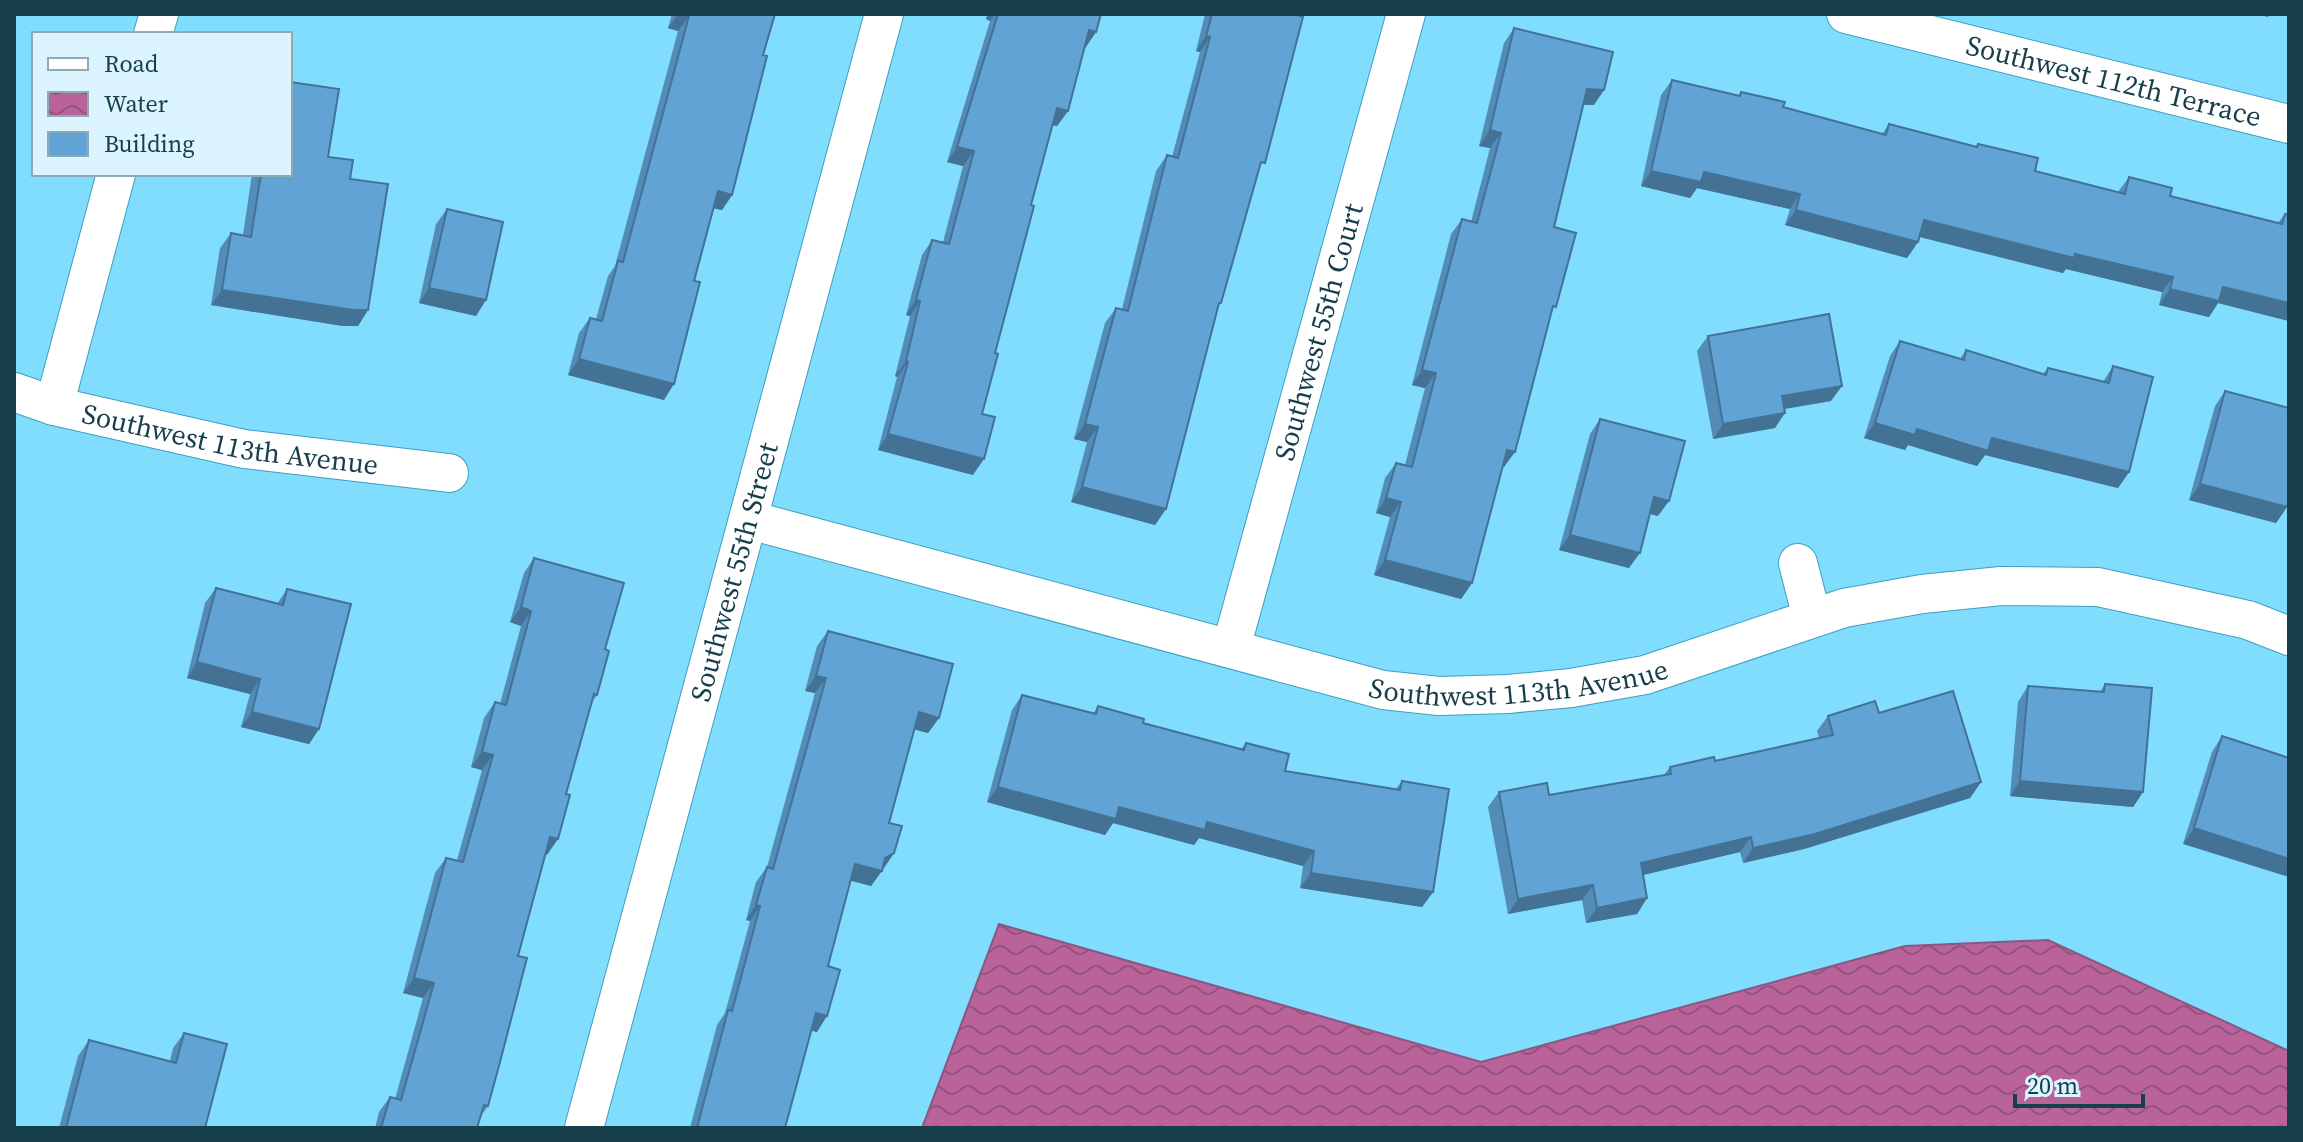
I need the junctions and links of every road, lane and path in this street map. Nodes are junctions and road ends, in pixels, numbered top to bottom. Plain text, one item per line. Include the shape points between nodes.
1 (884, 14) edge
2 (1406, 14) edge
3 (1846, 14) edge
4 (2289, 124) edge
5 (115, 176) edge
6 (14, 392) edge
7 (54, 406) junction
8 (449, 473) dead end
9 (750, 520) junction
10 (1798, 563) dead end
11 (1812, 618) junction
12 (2289, 636) edge
13 (1231, 648) junction
14 (584, 1128) edge

1 - 9 street, Southwest 55th Street
2 - 13 street, Southwest 55th Court
3 - 4 street, Southwest 112th Terrace
5 - 7 street
6 - 7 street, Southwest 113th Avenue
7 - 8 street, Southwest 113th Avenue via 244,449
9 - 13 street, Southwest 113th Avenue
9 - 14 street, Southwest 55th Street
10 - 11 street
11 - 12 street, Southwest 113th Avenue via 1922,594 2001,586 2098,587 2248,620
11 - 13 street, Southwest 113th Avenue via 1645,675 1508,694 1439,696 1383,690

